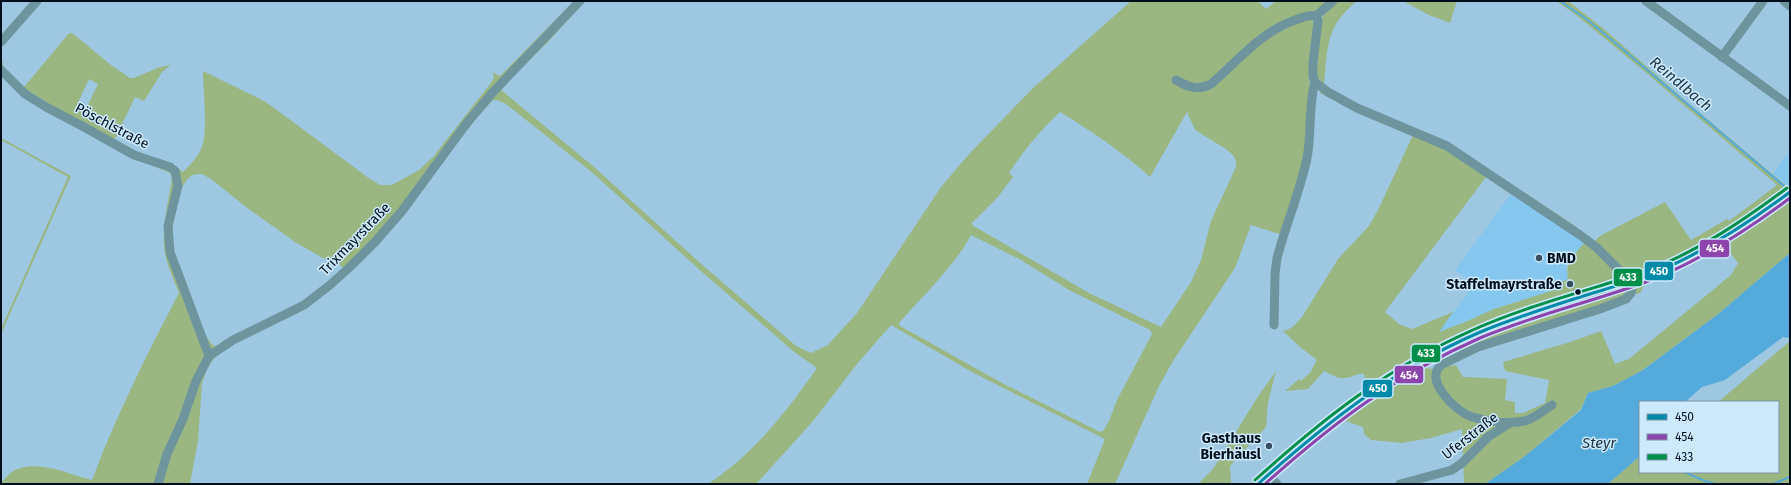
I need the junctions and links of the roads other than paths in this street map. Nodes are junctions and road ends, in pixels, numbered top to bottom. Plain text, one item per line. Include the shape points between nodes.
1 (37, 1) edge
2 (580, 1) edge
3 (1333, 1) edge
4 (1646, 1) edge
5 (1763, 1) edge
6 (1784, 1) edge
7 (1790, 6) edge
8 (1316, 16) junction
9 (1, 42) edge
10 (1722, 56) junction
11 (1, 70) edge
12 (1176, 80) dead end
13 (1315, 82) junction
14 (1790, 106) edge
15 (1790, 192) edge
16 (1630, 281) junction
17 (1274, 325) dead end
18 (209, 356) junction
19 (1552, 405) dead end
20 (1510, 422) junction
21 (1268, 475) junction
22 (158, 484) edge
23 (1258, 484) edge
24 (1277, 484) edge
25 (1400, 484) edge

1 - 9 street
2 - 18 street, Trixmayrstraße via 493,92 466,124 402,211 352,265 304,305 233,340
3 - 8 street
4 - 10 street
5 - 10 street
6 - 7 street
8 - 12 street via 1309,15 1289,22 1264,36 1204,87 1186,86
8 - 13 street via 1318,21 1313,63
10 - 14 street
11 - 18 street, Pöschlstraße via 25,94 46,107 134,155 170,167 175,172 178,186 168,226 170,252
13 - 16 street via 1357,108 1436,140 1465,157 1596,247
13 - 17 street via 1307,157 1277,258
15 - 16 main road via 1743,226 1698,253 1650,275
16 - 20 street via 1631,293 1626,299 1478,347 1439,366 1436,376 1438,386 1445,398 1458,410 1471,417
16 - 21 main road via 1505,322 1460,341 1410,367 1340,413
18 - 22 street, Trixmayrstraße via 167,454
19 - 20 street via 1529,419
20 - 25 street, Uferstraße via 1488,437 1452,470
21 - 23 main road
21 - 24 street

